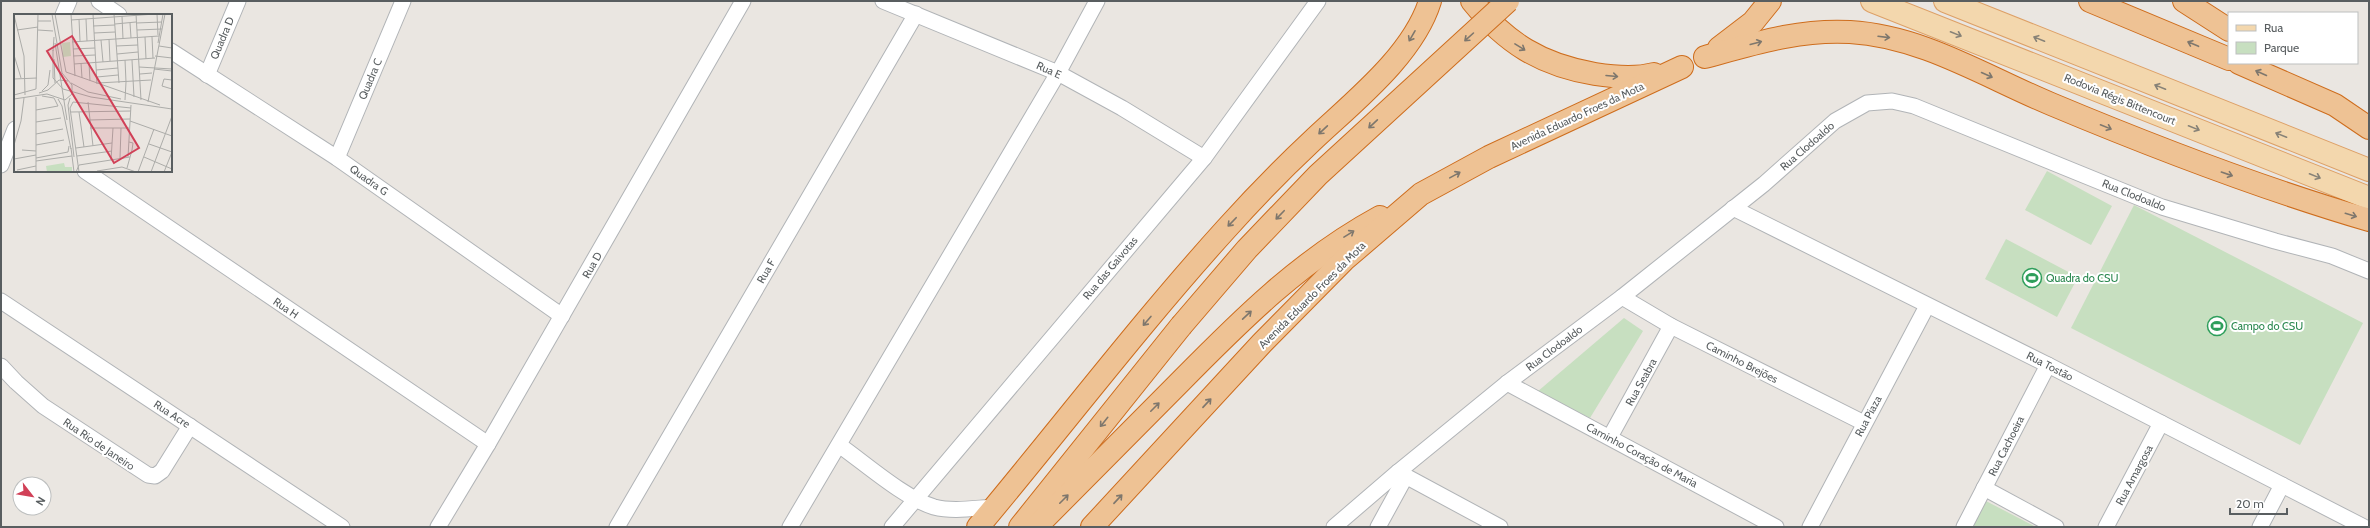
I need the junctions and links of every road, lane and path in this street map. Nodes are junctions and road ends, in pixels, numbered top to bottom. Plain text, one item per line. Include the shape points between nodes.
1 (69, 1) edge
2 (99, 1) edge
3 (238, 1) edge
4 (403, 1) edge
5 (743, 1) edge
6 (883, 1) edge
7 (1097, 1) edge
8 (1318, 1) edge
9 (1430, 1) edge
10 (1472, 1) edge
11 (1508, 1) edge
12 (1872, 1) edge
13 (1944, 1) edge
14 (2090, 1) edge
15 (2184, 1) edge
16 (2208, 1) edge
17 (1766, 6) edge
18 (63, 14) edge
19 (118, 14) edge
20 (916, 14) junction
21 (2226, 28) edge
22 (172, 52) edge
23 (1705, 57) junction
24 (2228, 59) edge
25 (2241, 64) edge
26 (2276, 64) edge
27 (1682, 66) junction
28 (1058, 73) junction
29 (206, 75) junction
30 (2335, 105) junction
31 (2369, 128) edge
32 (14, 132) edge
33 (337, 158) junction
34 (1204, 158) junction
35 (1, 165) edge
36 (2369, 170) edge
37 (86, 172) edge
38 (1421, 194) junction
39 (2369, 198) edge
40 (1733, 208) junction
41 (2369, 220) edge
42 (2369, 271) edge
43 (1622, 297) junction
44 (1, 301) edge
45 (1927, 306) junction
46 (562, 316) junction
47 (1671, 326) junction
48 (2048, 365) junction
49 (1, 366) edge
50 (1507, 383) junction
51 (1864, 423) junction
52 (2161, 423) junction
53 (190, 426) junction
54 (1610, 438) junction
55 (488, 444) junction
56 (839, 446) junction
57 (1402, 474) junction
58 (2282, 485) junction
59 (1984, 488) junction
60 (915, 499) junction
61 (995, 507) junction
62 (342, 527) edge
63 (438, 527) edge
64 (617, 527) edge
65 (790, 527) edge
66 (892, 527) edge
67 (978, 527) edge
68 (1020, 527) edge
69 (1036, 527) edge
70 (1092, 527) edge
71 (1334, 527) edge
72 (1378, 527) edge
73 (1500, 527) edge
74 (1776, 527) edge
75 (1810, 527) edge
76 (1964, 527) edge
77 (2056, 527) edge
78 (2106, 527) edge
79 (2260, 527) edge
80 (2364, 527) edge

1 - 18 street
2 - 19 street
3 - 29 street, Quadra D
4 - 33 street, Quadra C
5 - 46 street, Rua D
6 - 20 street, Rua E
7 - 28 street
8 - 34 street, Rua das Gaivotas
9 -> 61 highway via 1409,41 1380,76 1226,228 1126,344
10 -> 27 highway, Avenida Eduardo Froes da Mota via 1490,23 1517,45 1547,62 1614,77 1649,75
11 -> 68 highway, bridge via 1318,176 1247,249 1181,326
12 -> 39 main road, Rodovia Régis Bittencourt
36 -> 13 main road
24 -> 14 highway
15 - 21 highway
16 - 21 highway
17 - 23 highway, Avenida Eduardo Froes da Mota via 1730,41
20 - 28 street, Rua E
20 - 64 street, Rua F
22 - 29 street, Quadra G
23 - 27 highway, Avenida Eduardo Froes da Mota
23 -> 41 highway via 1789,34 1849,32 1893,38 1938,54 2190,161 2291,197
30 -> 25 highway
26 - 30 highway
38 -> 27 highway, Avenida Eduardo Froes da Mota via 1489,157
28 - 34 street, Rua E
28 - 56 street
29 - 33 street, Quadra G
30 - 31 highway
32 - 35 street
33 - 46 street, Quadra G
34 - 60 street, Rua das Gaivotas
37 - 55 street, Rua H
69 -> 38 highway via 1246,316 1302,267 1348,234
70 -> 38 highway, Avenida Eduardo Froes da Mota via 1262,343 1338,266
40 - 42 street, Rua Clodoaldo via 1835,121 1867,103 1892,101 1914,106 2162,207 2332,256
40 - 43 street, Rua Clodoaldo
40 - 45 street, Rua Tostão
43 - 47 street, Caminho Brejões
43 - 50 street, Rua Clodoaldo
44 - 53 street, Rua Acre
45 - 48 street, Rua Tostão
45 - 51 street, Rua Piaza
46 - 55 street, Rua D
47 - 51 street, Caminho Brejões
47 - 54 street, Rua Seabra
48 - 52 street, Rua Tostão
48 - 59 street, Rua Cachoeira
49 - 53 street, Rua Rio de Janeiro via 43,406 148,475 155,476 162,471
50 - 54 street, Caminho Coração de Maria
50 - 57 street, Rua Clodoaldo
51 - 75 street, Rua Piaza
52 - 58 street, Rua Tostão
52 - 78 street, Rua Amargosa
53 - 62 street, Rua Acre
54 - 74 street, Caminho Coração de Maria
55 - 63 street, Rua D
56 - 60 street
56 - 65 street
57 - 71 street, Rua Clodoaldo
57 - 72 street
57 - 73 street
58 - 79 street
58 - 80 street, Rua Tostão
59 - 76 street, Rua Cachoeira
59 - 77 street
60 - 61 street via 944,509
60 - 66 street, Rua das Gaivotas
61 - 67 highway

